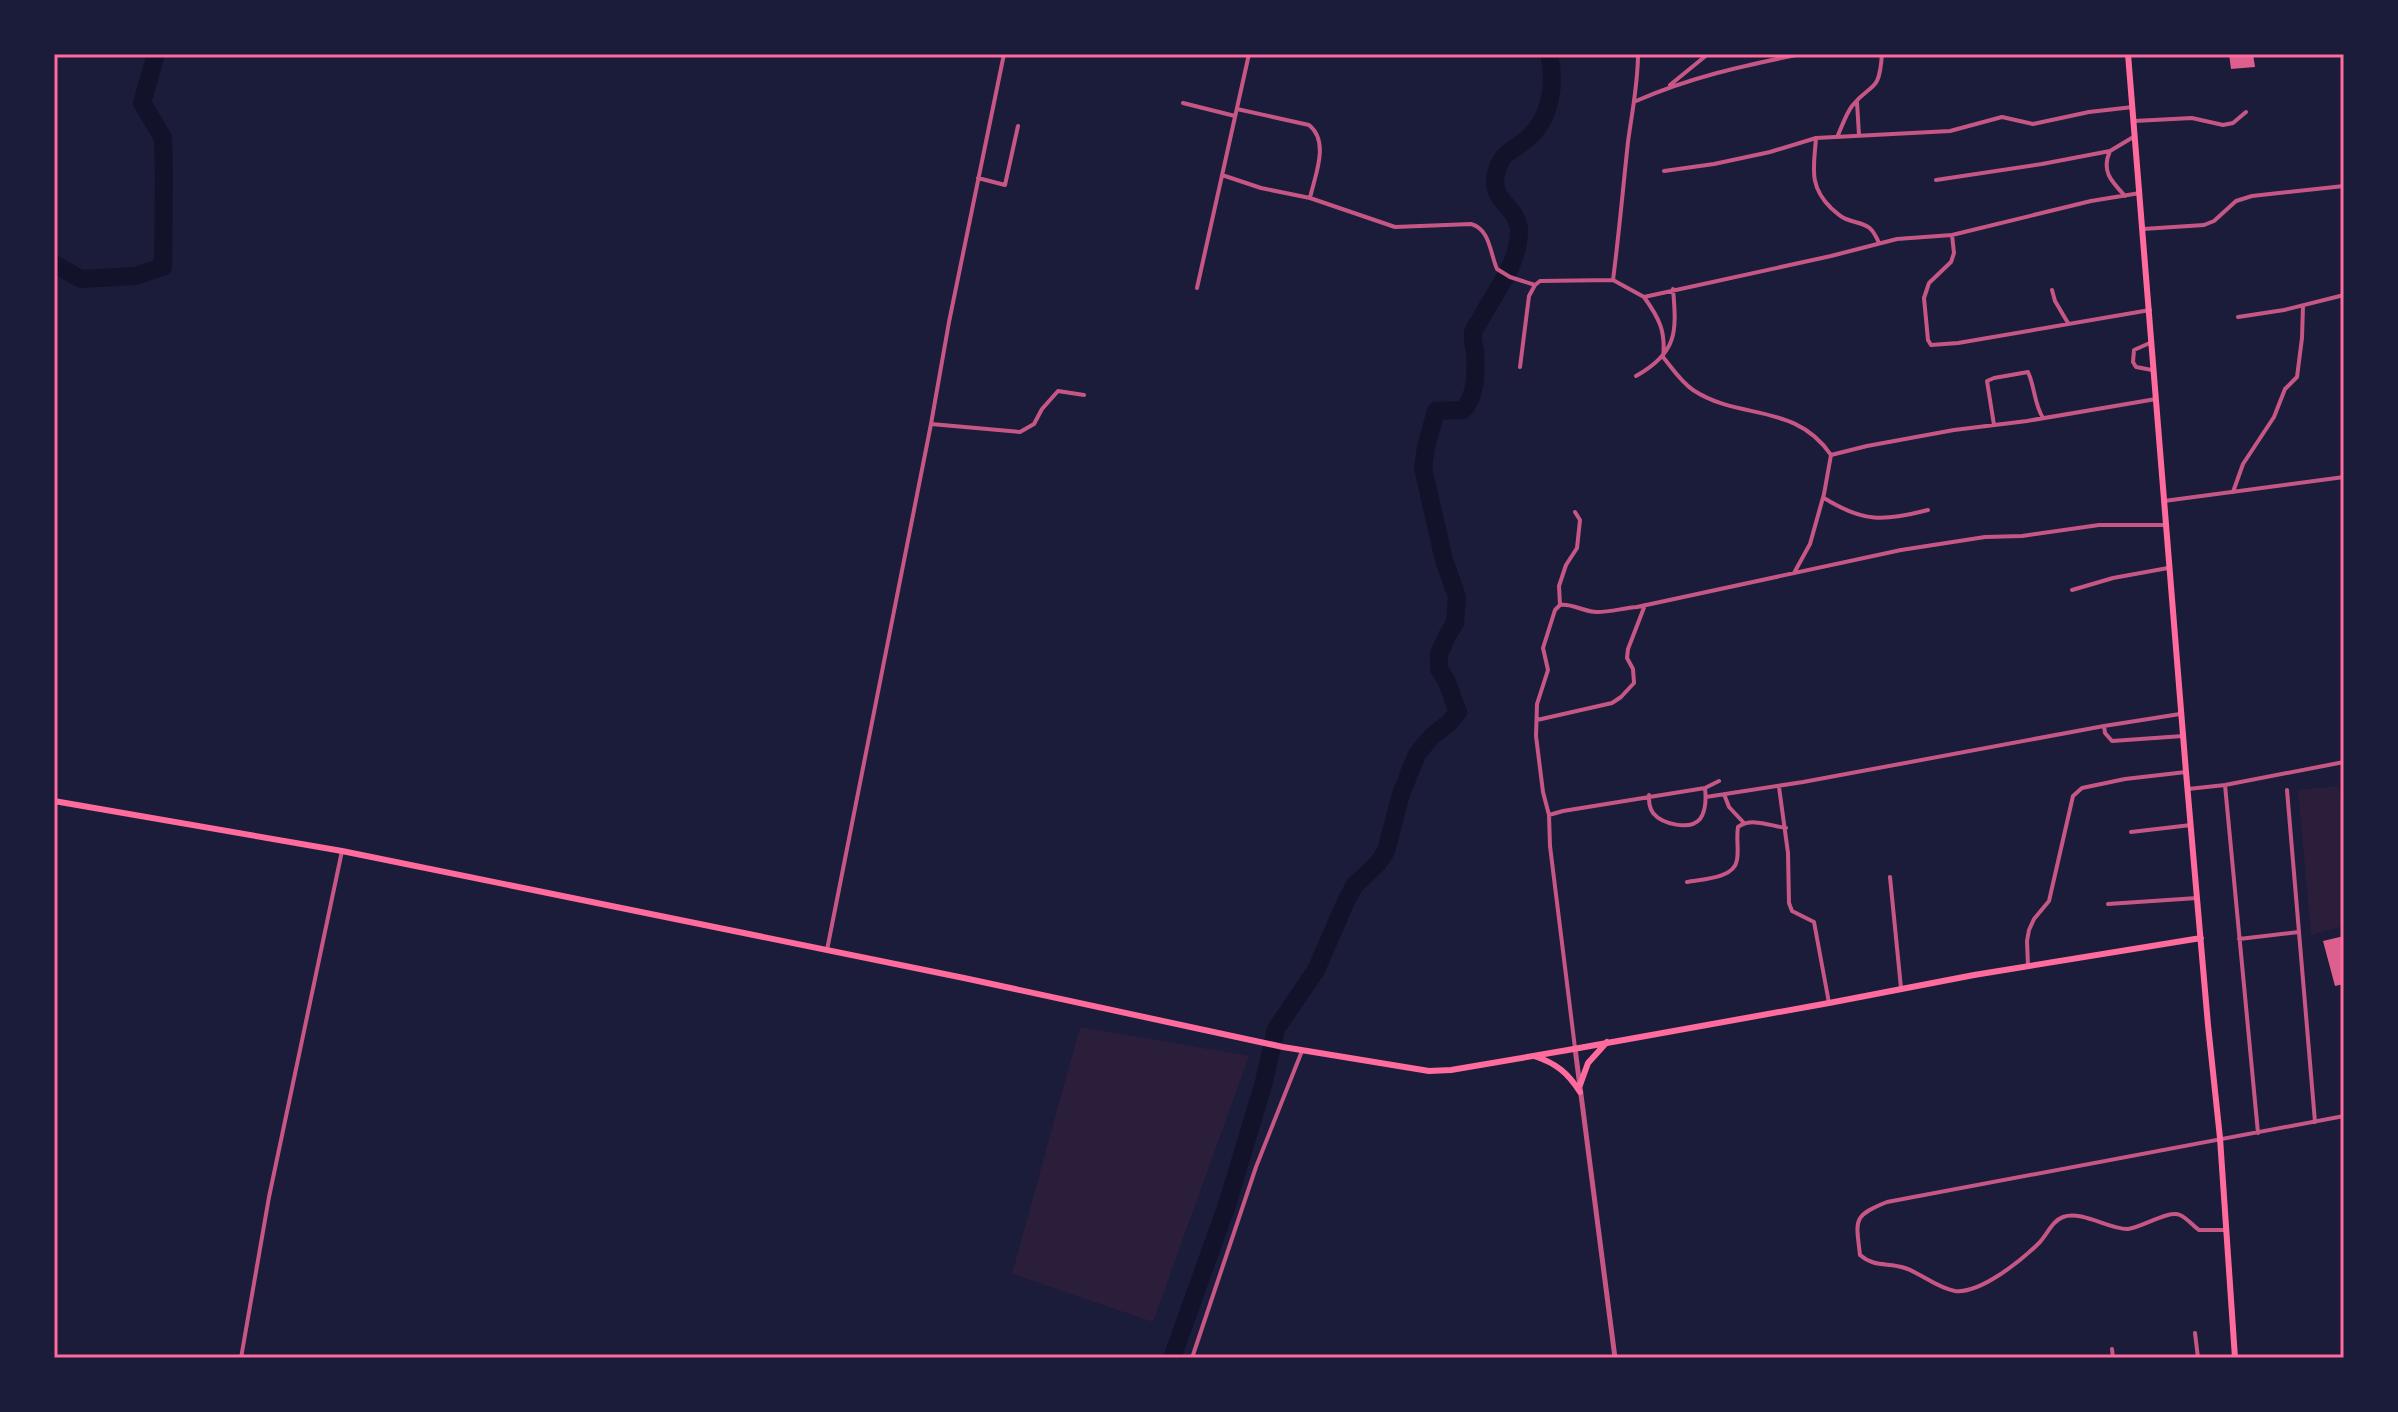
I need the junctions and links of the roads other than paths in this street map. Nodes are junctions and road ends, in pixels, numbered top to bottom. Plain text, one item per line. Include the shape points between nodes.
1 (1004, 54) edge
2 (1249, 54) edge
3 (1638, 54) edge
4 (1708, 54) edge
5 (1801, 54) edge
6 (1882, 54) edge
7 (2128, 54) edge
8 (1668, 87) junction
9 (1636, 101) junction
10 (1857, 101) junction
11 (1183, 103) dead end
12 (2133, 107) junction
13 (1236, 112) junction
14 (2246, 112) dead end
15 (2134, 121) junction
16 (1018, 126) dead end
17 (1838, 135) junction
18 (1859, 135) junction
19 (2135, 136) junction
20 (1816, 138) junction
21 (2110, 151) junction
22 (1664, 171) dead end
23 (1222, 175) junction
24 (978, 178) junction
25 (1936, 180) dead end
26 (2344, 186) edge
27 (2140, 193) junction
28 (2125, 196) junction
29 (1310, 198) junction
30 (2143, 229) junction
31 (1952, 235) junction
32 (1879, 243) junction
33 (1613, 280) junction
34 (1535, 285) junction
35 (1197, 288) dead end
36 (1673, 289) junction
37 (2052, 290) dead end
38 (2344, 295) edge
39 (1644, 297) junction
40 (2303, 306) junction
41 (2150, 310) junction
42 (2238, 317) dead end
43 (2068, 323) junction
44 (2152, 342) junction
45 (1663, 357) junction
46 (1520, 367) dead end
47 (2154, 370) junction
48 (1636, 376) dead end
49 (1084, 395) dead end
50 (2157, 399) junction
51 (2043, 418) junction
52 (931, 424) junction
53 (1994, 425) junction
54 (1831, 455) junction
55 (2344, 477) edge
56 (2233, 492) junction
57 (1823, 497) junction
58 (2164, 501) junction
59 (1928, 510) dead end
60 (1575, 512) dead end
61 (2167, 525) junction
62 (2171, 568) junction
63 (1794, 573) junction
64 (2072, 590) dead end
65 (1560, 605) junction
66 (1645, 605) junction
67 (2182, 714) junction
68 (1537, 721) junction
69 (2104, 726) junction
70 (2183, 736) junction
71 (2344, 762) edge
72 (2186, 772) junction
73 (1719, 781) dead end
74 (2225, 785) junction
75 (1779, 786) junction
76 (1705, 788) junction
77 (2188, 789) junction
78 (2287, 790) dead end
79 (1724, 794) junction
80 (1649, 796) junction
81 (1706, 797) junction
82 (54, 801) edge
83 (1549, 815) junction
84 (1744, 823) junction
85 (2191, 825) junction
86 (1786, 828) junction
87 (2131, 832) dead end
88 (342, 851) junction
89 (1890, 877) dead end
90 (1687, 882) dead end
91 (2197, 898) junction
92 (2108, 904) dead end
93 (2299, 932) junction
94 (2201, 938) junction
95 (2239, 939) junction
96 (827, 950) junction
97 (2028, 966) junction
98 (1901, 988) junction
99 (1829, 1003) junction
100 (1607, 1042) junction
101 (1575, 1048) junction
102 (1302, 1051) junction
103 (1534, 1056) junction
104 (1580, 1088) junction
105 (2344, 1116) edge
106 (2315, 1122) junction
107 (2258, 1133) junction
108 (2220, 1138) junction
109 (2226, 1230) junction
110 (2195, 1333) dead end
111 (2112, 1349) dead end
112 (241, 1358) edge
113 (1192, 1358) edge
114 (1615, 1358) edge
115 (2113, 1358) edge
116 (2198, 1358) edge
117 (2235, 1358) edge

1 - 24 street
2 - 13 street
3 - 9 street
4 - 8 street
5 - 8 street
6 - 10 street via 1875,87
7 - 12 main road
8 - 9 street
9 - 33 street
10 - 17 street
10 - 18 street
11 - 13 street
12 - 15 main road
12 - 18 street via 2033,124 2002,117 1950,131
13 - 23 street
13 - 29 street via 1309,125 1317,132 1321,139
14 - 15 street via 2223,125 2192,118
15 - 19 main road
16 - 24 street via 1005,185
17 - 18 street
17 - 20 street
19 - 21 street
19 - 27 main road
20 - 22 street
20 - 32 street via 1816,189 1842,218 1866,224
21 - 25 street
21 - 28 street via 2106,172
23 - 29 street
23 - 35 street
24 - 52 street
26 - 30 street via 2252,196 2204,225
27 - 28 street
27 - 30 main road
28 - 31 street
29 - 34 street via 1395,227 1478,226 1497,269
30 - 41 main road
31 - 32 street
31 - 43 street via 1951,262 1929,283 1924,298 1931,345
32 - 36 street
33 - 34 street
33 - 39 street
34 - 46 street
36 - 39 street
36 - 45 street via 1675,328
37 - 43 street
38 - 40 street
39 - 45 street via 1665,338
40 - 42 street
40 - 56 street via 2297,377 2243,464
41 - 43 street
41 - 44 main road
44 - 47 main road
44 - 47 street via 2132,356 2136,367
45 - 48 street
45 - 54 street via 1694,391 1806,428
47 - 50 main road
49 - 52 street via 1058,391 1034,424 1020,432
50 - 51 street
50 - 58 main road
51 - 53 street
51 - 53 street via 2028,372 2011,374 1987,381
52 - 96 street
53 - 54 street
54 - 57 street
55 - 56 street
56 - 58 street
57 - 59 street via 1860,517 1883,519
57 - 63 street via 1810,544
58 - 61 main road
60 - 65 street via 1580,520 1577,548 1559,586
61 - 62 main road
61 - 63 street via 2099,525 1985,537
62 - 64 street
62 - 67 main road
63 - 66 street
65 - 66 street via 1597,612
65 - 68 street via 1543,648 1548,670
66 - 68 street via 1628,649 1634,683 1621,697
67 - 69 street
67 - 70 main road
68 - 83 street
69 - 70 street via 2112,741
69 - 75 street
70 - 72 main road
71 - 74 street
72 - 77 main road
72 - 97 street via 2082,788 2073,796 2049,901 2029,930
73 - 76 street
74 - 77 street
74 - 95 street
75 - 79 street
75 - 86 street
76 - 80 street
76 - 81 street
77 - 85 main road
78 - 93 street
79 - 81 street
79 - 84 street
80 - 81 street via 1652,812 1676,825 1700,820
80 - 83 street
82 - 88 main road
83 - 101 street
84 - 86 street
84 - 90 street via 1738,827 1735,868
85 - 87 street
85 - 91 main road
86 - 99 street via 1789,903 1792,911 1814,922
88 - 96 main road
88 - 112 street
89 - 98 street
91 - 92 street
91 - 94 main road
93 - 95 street
93 - 106 street
94 - 97 main road
94 - 108 main road
95 - 107 street
96 - 102 main road
97 - 98 main road
98 - 99 main road
99 - 100 main road
100 - 101 main road
100 - 104 main road via 1588,1063
101 - 103 main road
101 - 104 street
102 - 103 main road via 1429,1071
102 - 113 street via 1256,1167
103 - 104 main road via 1561,1068
104 - 114 street
105 - 106 street
106 - 107 street
107 - 108 street
108 - 109 main road
108 - 109 street via 1887,1202 1864,1211 1857,1224 1860,1255 1869,1263 1905,1268 1955,1291 1998,1276 2067,1215 2125,1229 2173,1213 2199,1230
109 - 117 main road
110 - 116 street
111 - 115 street

